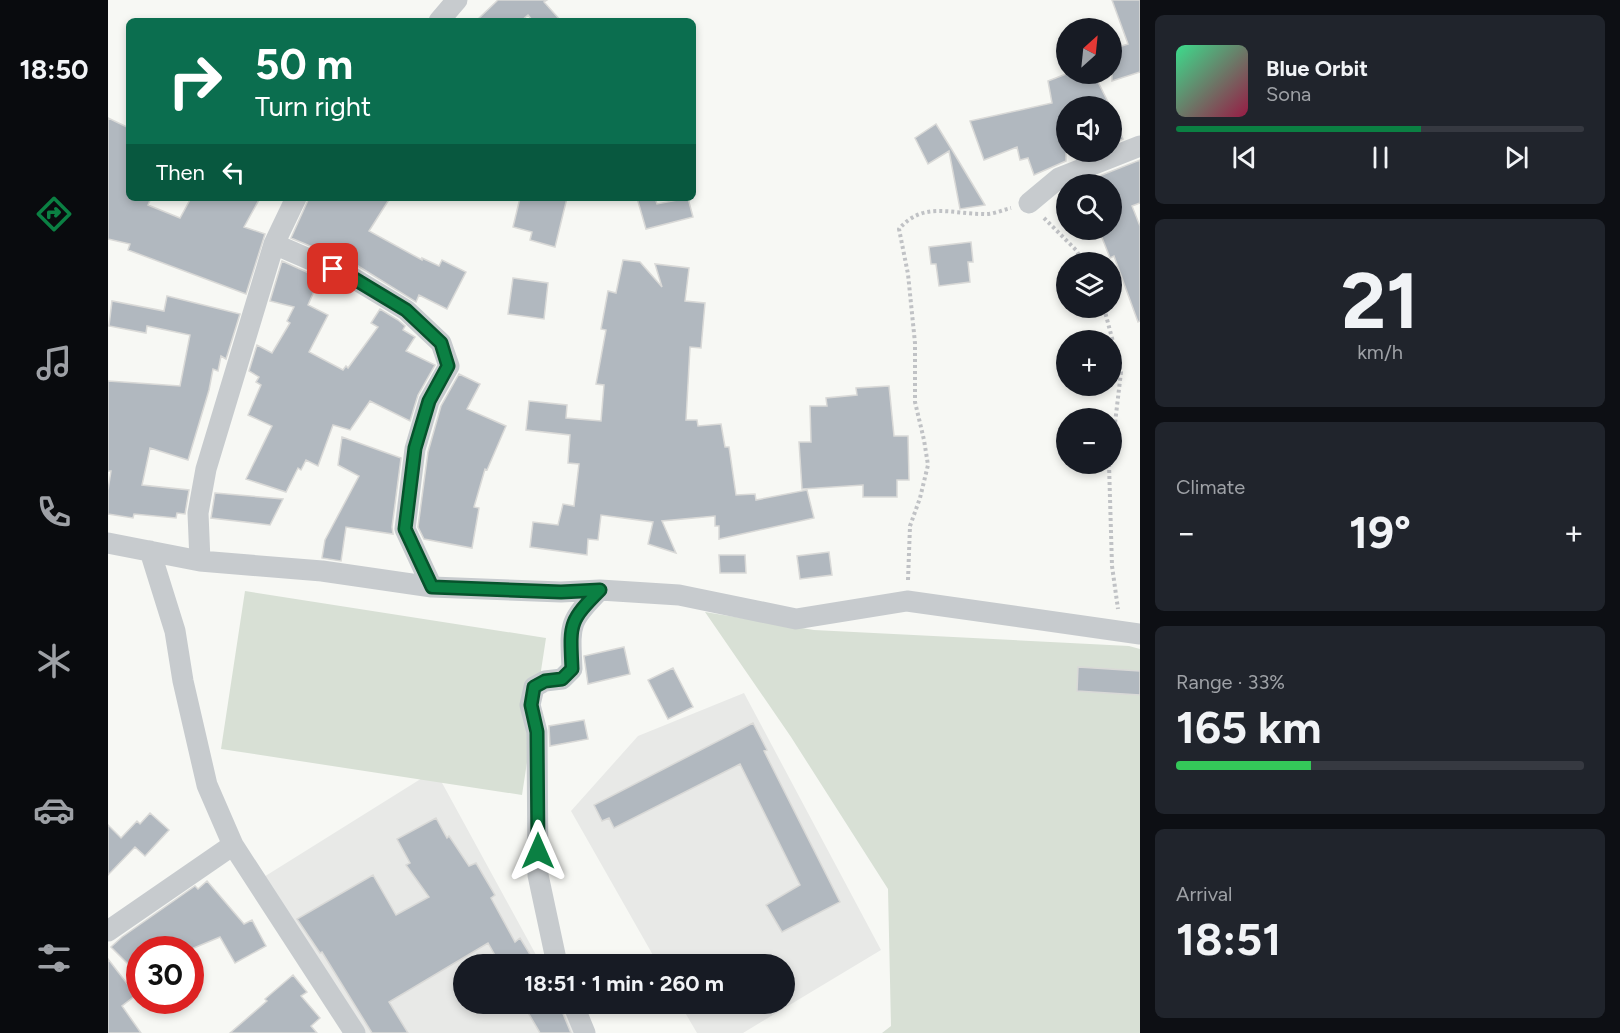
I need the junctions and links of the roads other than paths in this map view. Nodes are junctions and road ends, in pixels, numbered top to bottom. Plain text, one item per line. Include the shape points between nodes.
1 (457, 0) edge
2 (442, 18) edge
3 (1140, 146) edge
4 (295, 201) edge
5 (1029, 203) road end
6 (274, 244) junction
7 (108, 543) edge
8 (150, 551) junction
9 (200, 561) junction
10 (432, 587) junction
11 (600, 590) junction
12 (1131, 632) edge
13 (233, 844) junction
14 (108, 931) edge
15 (555, 954) edge
16 (577, 1014) edge
17 (355, 1033) edge
18 (585, 1033) edge

1 - 2 street
3 - 5 street via 1059,178
4 - 6 street
6 - 9 street via 206,469 198,513
6 - 10 street via 362,283 406,310 441,343 448,366 429,401 415,448 405,529
7 - 8 street
8 - 9 street
8 - 13 street via 175,631 207,784
9 - 10 street via 322,571
10 - 11 street
11 - 12 street via 679,595 796,619 907,601
11 - 15 street via 578,612 571,627 572,669 562,679 534,687 531,705 537,732 538,875
13 - 14 street
13 - 17 street
16 - 18 street

